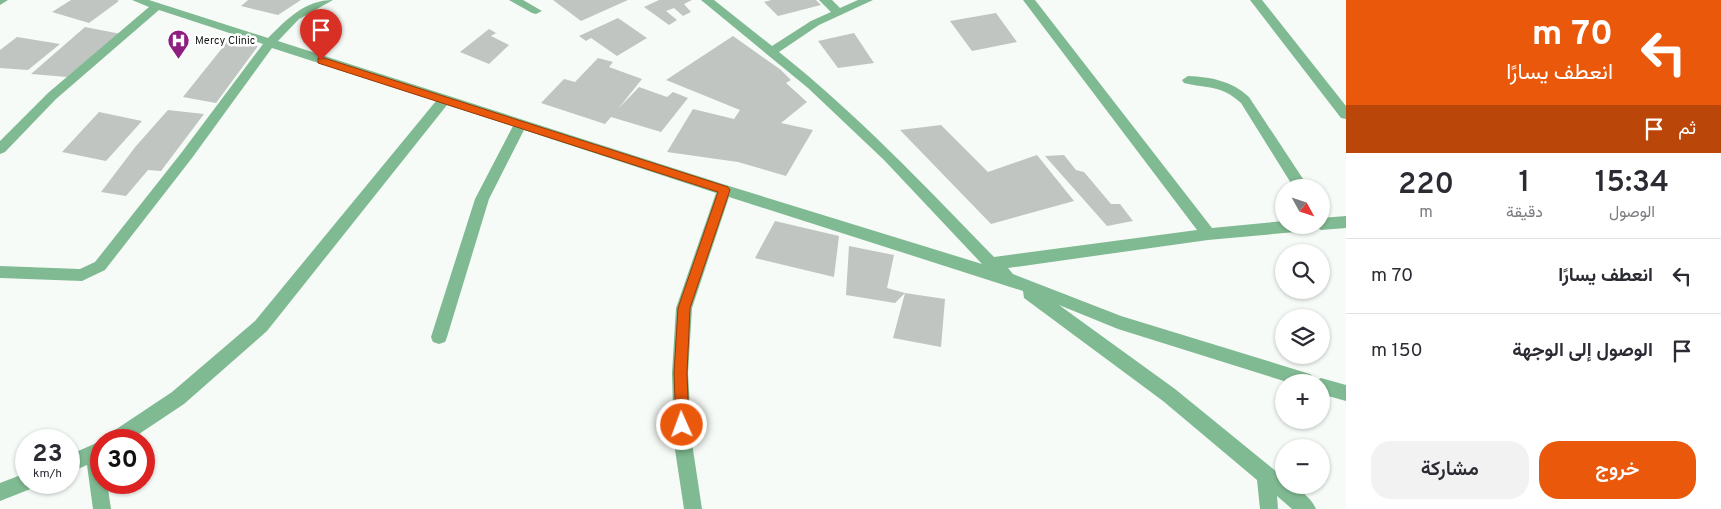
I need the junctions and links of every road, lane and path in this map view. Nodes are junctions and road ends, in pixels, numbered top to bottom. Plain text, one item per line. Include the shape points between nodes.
1 (327, 0) edge
2 (515, 0) edge
3 (707, 0) edge
4 (825, 0) edge
5 (867, 0) edge
6 (1029, 0) edge
7 (1256, 0) edge
8 (148, 2) edge
9 (536, 11) dead end
10 (838, 12) junction
11 (268, 44) junction
12 (771, 52) junction
13 (1188, 80) dead end
14 (444, 100) junction
15 (1346, 115) edge
16 (522, 123) junction
17 (0, 148) edge
18 (1296, 179) edge
19 (724, 190) junction
20 (1330, 221) edge
21 (1346, 222) edge
22 (1275, 228) edge
23 (1208, 234) junction
24 (991, 264) junction
25 (0, 272) edge
26 (1012, 280) junction
27 (439, 337) dead end
28 (1284, 374) edge
29 (1330, 389) edge
30 (1346, 393) edge
31 (132, 429) edge
32 (1266, 474) junction
33 (15, 486) edge
34 (0, 492) edge
35 (101, 494) edge
36 (102, 509) edge
37 (693, 509) edge
38 (1268, 509) edge
39 (1307, 509) edge

1 - 11 street via 295,17
2 - 9 street
3 - 12 street
4 - 10 street
5 - 10 street
6 - 23 street
7 - 15 street
8 - 11 street
8 - 17 street
10 - 12 street
11 - 14 street
11 - 25 street via 100,266 82,275
12 - 24 street via 812,85 889,157
13 - 18 street via 1212,81 1237,91
14 - 16 street
14 - 31 street via 261,326 178,398
16 - 19 street
16 - 27 street via 482,199
19 - 26 street
19 - 37 street via 684,308 680,373 683,443
20 - 21 street
22 - 23 street
23 - 24 street
24 - 26 street
26 - 28 street via 1118,322
26 - 32 street via 1169,395
29 - 30 street
32 - 38 street
32 - 39 street
33 - 34 street
35 - 36 street

